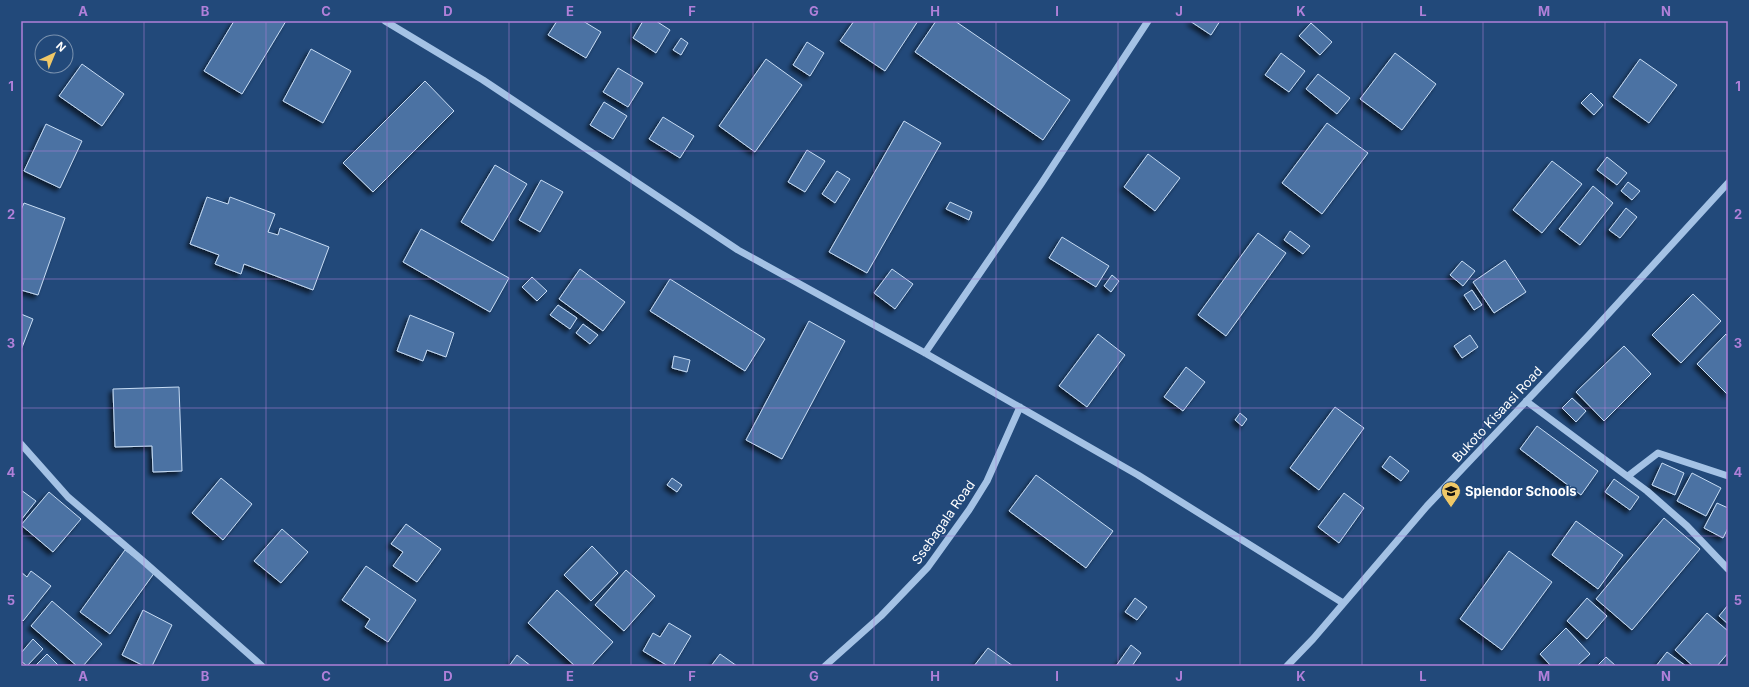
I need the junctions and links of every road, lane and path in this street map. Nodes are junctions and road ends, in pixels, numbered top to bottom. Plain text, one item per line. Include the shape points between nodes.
1 (385, 21) edge
2 (1148, 21) edge
3 (1728, 183) edge
4 (925, 353) junction
5 (1526, 401) junction
6 (1020, 407) junction
7 (21, 444) edge
8 (1628, 476) junction
9 (1728, 476) edge
10 (1728, 569) edge
11 (1343, 603) junction
12 (262, 666) edge
13 (825, 666) edge
14 (1287, 666) edge

1 - 4 street via 483,80 738,250
2 - 4 street via 1041,184
3 - 5 street, Bukoto Kisaasi Road
4 - 6 street
5 - 8 street
5 - 11 street, Bukoto Kisaasi Road via 1426,506
6 - 11 street via 1138,475
6 - 13 street, Ssebagala Road via 987,481 928,567 881,616
7 - 12 street via 68,497
8 - 9 street via 1658,453
8 - 10 street via 1687,526
11 - 14 street, Bukoto Kisaasi Road

